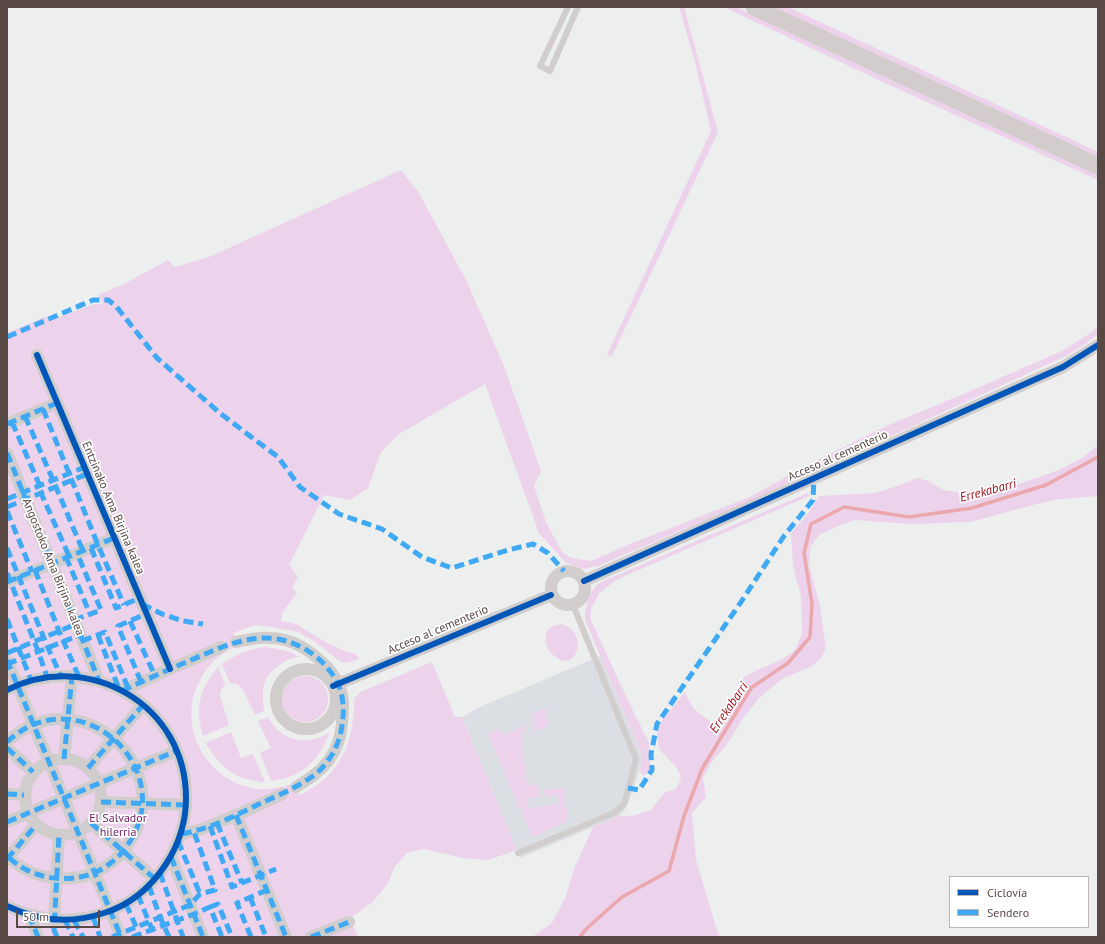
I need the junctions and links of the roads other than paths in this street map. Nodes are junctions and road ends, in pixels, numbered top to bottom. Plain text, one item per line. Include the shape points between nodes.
1 (568, 7) edge
2 (578, 7) edge
3 (754, 7) edge
4 (1098, 166) edge
5 (1098, 345) edge
6 (37, 354) dead end
7 (57, 403) junction
8 (7, 424) edge
9 (7, 453) edge
10 (114, 538) junction
11 (51, 564) junction
12 (584, 581) junction
13 (7, 582) edge
14 (552, 595) junction
15 (573, 605) junction
16 (236, 642) dead end
17 (222, 647) dead end
18 (7, 660) edge
19 (170, 669) junction
20 (72, 676) junction
21 (99, 681) junction
22 (336, 685) junction
23 (12, 687) edge
24 (122, 691) junction
25 (143, 705) junction
26 (68, 720) junction
27 (34, 725) junction
28 (114, 738) junction
29 (7, 742) edge
30 (7, 748) edge
31 (176, 751) junction
32 (64, 759) junction
33 (49, 761) junction
34 (88, 768) junction
35 (136, 768) junction
36 (33, 772) junction
37 (98, 784) junction
38 (296, 787) dead end
39 (7, 794) edge
40 (282, 794) dead end
41 (24, 795) junction
42 (64, 798) junction
43 (101, 802) junction
44 (142, 804) junction
45 (186, 805) junction
46 (28, 813) junction
47 (236, 815) junction
48 (7, 822) edge
49 (91, 823) junction
50 (36, 824) junction
51 (78, 832) junction
52 (180, 834) junction
53 (59, 835) junction
54 (124, 851) junction
55 (518, 854) dead end
56 (171, 857) junction
57 (7, 858) edge
58 (95, 872) junction
59 (56, 879) junction
60 (155, 879) junction
61 (7, 906) edge
62 (111, 911) junction
63 (29, 915) junction
64 (54, 920) junction
65 (349, 922) dead end
66 (38, 937) edge
67 (121, 937) edge
68 (203, 937) edge
69 (286, 937) edge
70 (311, 937) edge

1 - 2 lane via 540,66 550,71
3 - 4 main road
5 - 12 street, Acceso al cementerio via 1063,367
6 - 7 street, Entzinako Ama Birjina kalea
7 - 8 street
7 - 10 street, Entzinako Ama Birjina kalea
9 - 11 street, Angostoko Ama Birjina kalea
10 - 11 street
10 - 19 street, Entzinako Ama Birjina kalea
11 - 13 street
11 - 21 street, Angostoko Ama Birjina kalea
12 - 14 street via 575,572 558,573 551,583
12 - 15 street via 584,595
14 - 15 street via 560,604
14 - 22 street, Acceso al cementerio
15 - 55 lane via 636,759 624,804 614,813
16 - 22 street via 265,638 284,639 305,648 331,672
17 - 19 street
18 - 23 street
19 - 24 street
20 - 21 street
20 - 23 street via 47,677
20 - 26 street
21 - 24 street
22 - 22 street via 318,671 306,668 295,670 285,676 278,686 275,698 277,710 284,720 293,726 305,729 316,727 326,721 333,711
22 - 38 street via 342,695 343,712 338,744 330,759 314,775
23 - 27 street
24 - 25 street
25 - 28 street
25 - 31 street via 162,726
26 - 27 street via 56,719
26 - 28 street via 93,725
26 - 32 street
27 - 29 street via 22,730
27 - 33 street
28 - 34 street
28 - 35 street via 127,752
30 - 36 street
31 - 35 street
31 - 45 street via 184,778
32 - 33 street
32 - 34 street
33 - 36 street
33 - 42 street
34 - 37 street
35 - 37 street
35 - 44 street
36 - 41 street
37 - 42 street
37 - 43 street
39 - 41 street
40 - 47 street
41 - 46 street
42 - 46 street
42 - 51 street
43 - 44 street
43 - 49 street via 98,813
44 - 45 street
44 - 54 street via 137,829
45 - 52 street
46 - 48 street
46 - 50 street
47 - 52 street via 194,832
47 - 69 street
49 - 51 street
49 - 54 street
50 - 53 street via 46,832
50 - 57 street
51 - 53 street
51 - 58 street
52 - 56 street
53 - 59 street
54 - 58 street via 115,860
54 - 60 street
56 - 60 street
56 - 68 street
57 - 59 street via 31,872
58 - 59 street via 83,877
58 - 62 street
59 - 64 street
60 - 62 street via 138,896
61 - 63 street
62 - 64 street via 84,919
62 - 67 street
63 - 64 street
63 - 66 street
65 - 70 street

